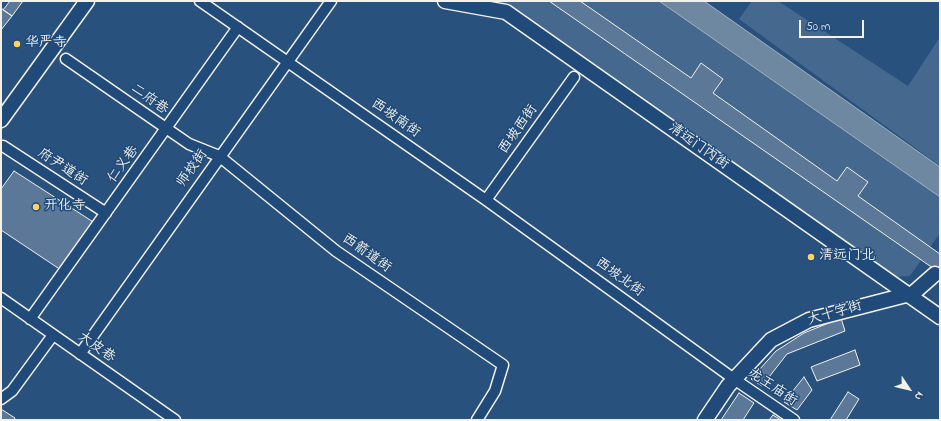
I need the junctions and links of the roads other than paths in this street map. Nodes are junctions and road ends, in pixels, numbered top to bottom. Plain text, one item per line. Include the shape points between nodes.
1 (87, 1) edge
2 (200, 1) edge
3 (331, 1) edge
4 (445, 1) edge
5 (238, 27) junction
6 (66, 59) dead end
7 (288, 61) junction
8 (574, 77) dead end
9 (1, 120) edge
10 (167, 129) junction
11 (2, 146) dead end
12 (220, 156) junction
13 (486, 200) junction
14 (106, 213) junction
15 (936, 274) dead end
16 (910, 296) junction
17 (1, 298) edge
18 (30, 318) junction
19 (940, 318) edge
20 (53, 335) junction
21 (80, 354) junction
22 (734, 379) junction
23 (1, 399) edge
24 (175, 420) edge
25 (477, 420) edge
26 (705, 420) edge
27 (794, 420) edge

1 - 9 main road
2 - 5 street, 西坡南街
3 - 7 street, 师校街
4 - 16 main road, 清远门内街 via 506,12
5 - 7 street, 西坡南街
5 - 10 street, 仁义巷
6 - 10 street, 二府巷
7 - 12 street, 师校街
7 - 13 street, 西坡南街
8 - 13 street, 西坡西街
10 - 12 street, 二府巷 via 189,144
10 - 14 street, 仁义巷
11 - 14 street, 府尹道街
12 - 21 street, 师校街
12 - 25 street, 西箭道街 via 336,251 503,365 495,391
13 - 22 street, 西坡北街
14 - 18 street, 仁义巷
15 - 16 main road
16 - 19 main road, 清远门内街
16 - 22 main road, 大十字街 via 809,320 771,340
17 - 18 street, 大皮巷
18 - 20 street, 大皮巷
20 - 21 street, 大皮巷
20 - 23 street via 12,391
21 - 24 street, 大皮巷
22 - 26 main road, 大十字街
22 - 27 street, 龙王庙街

